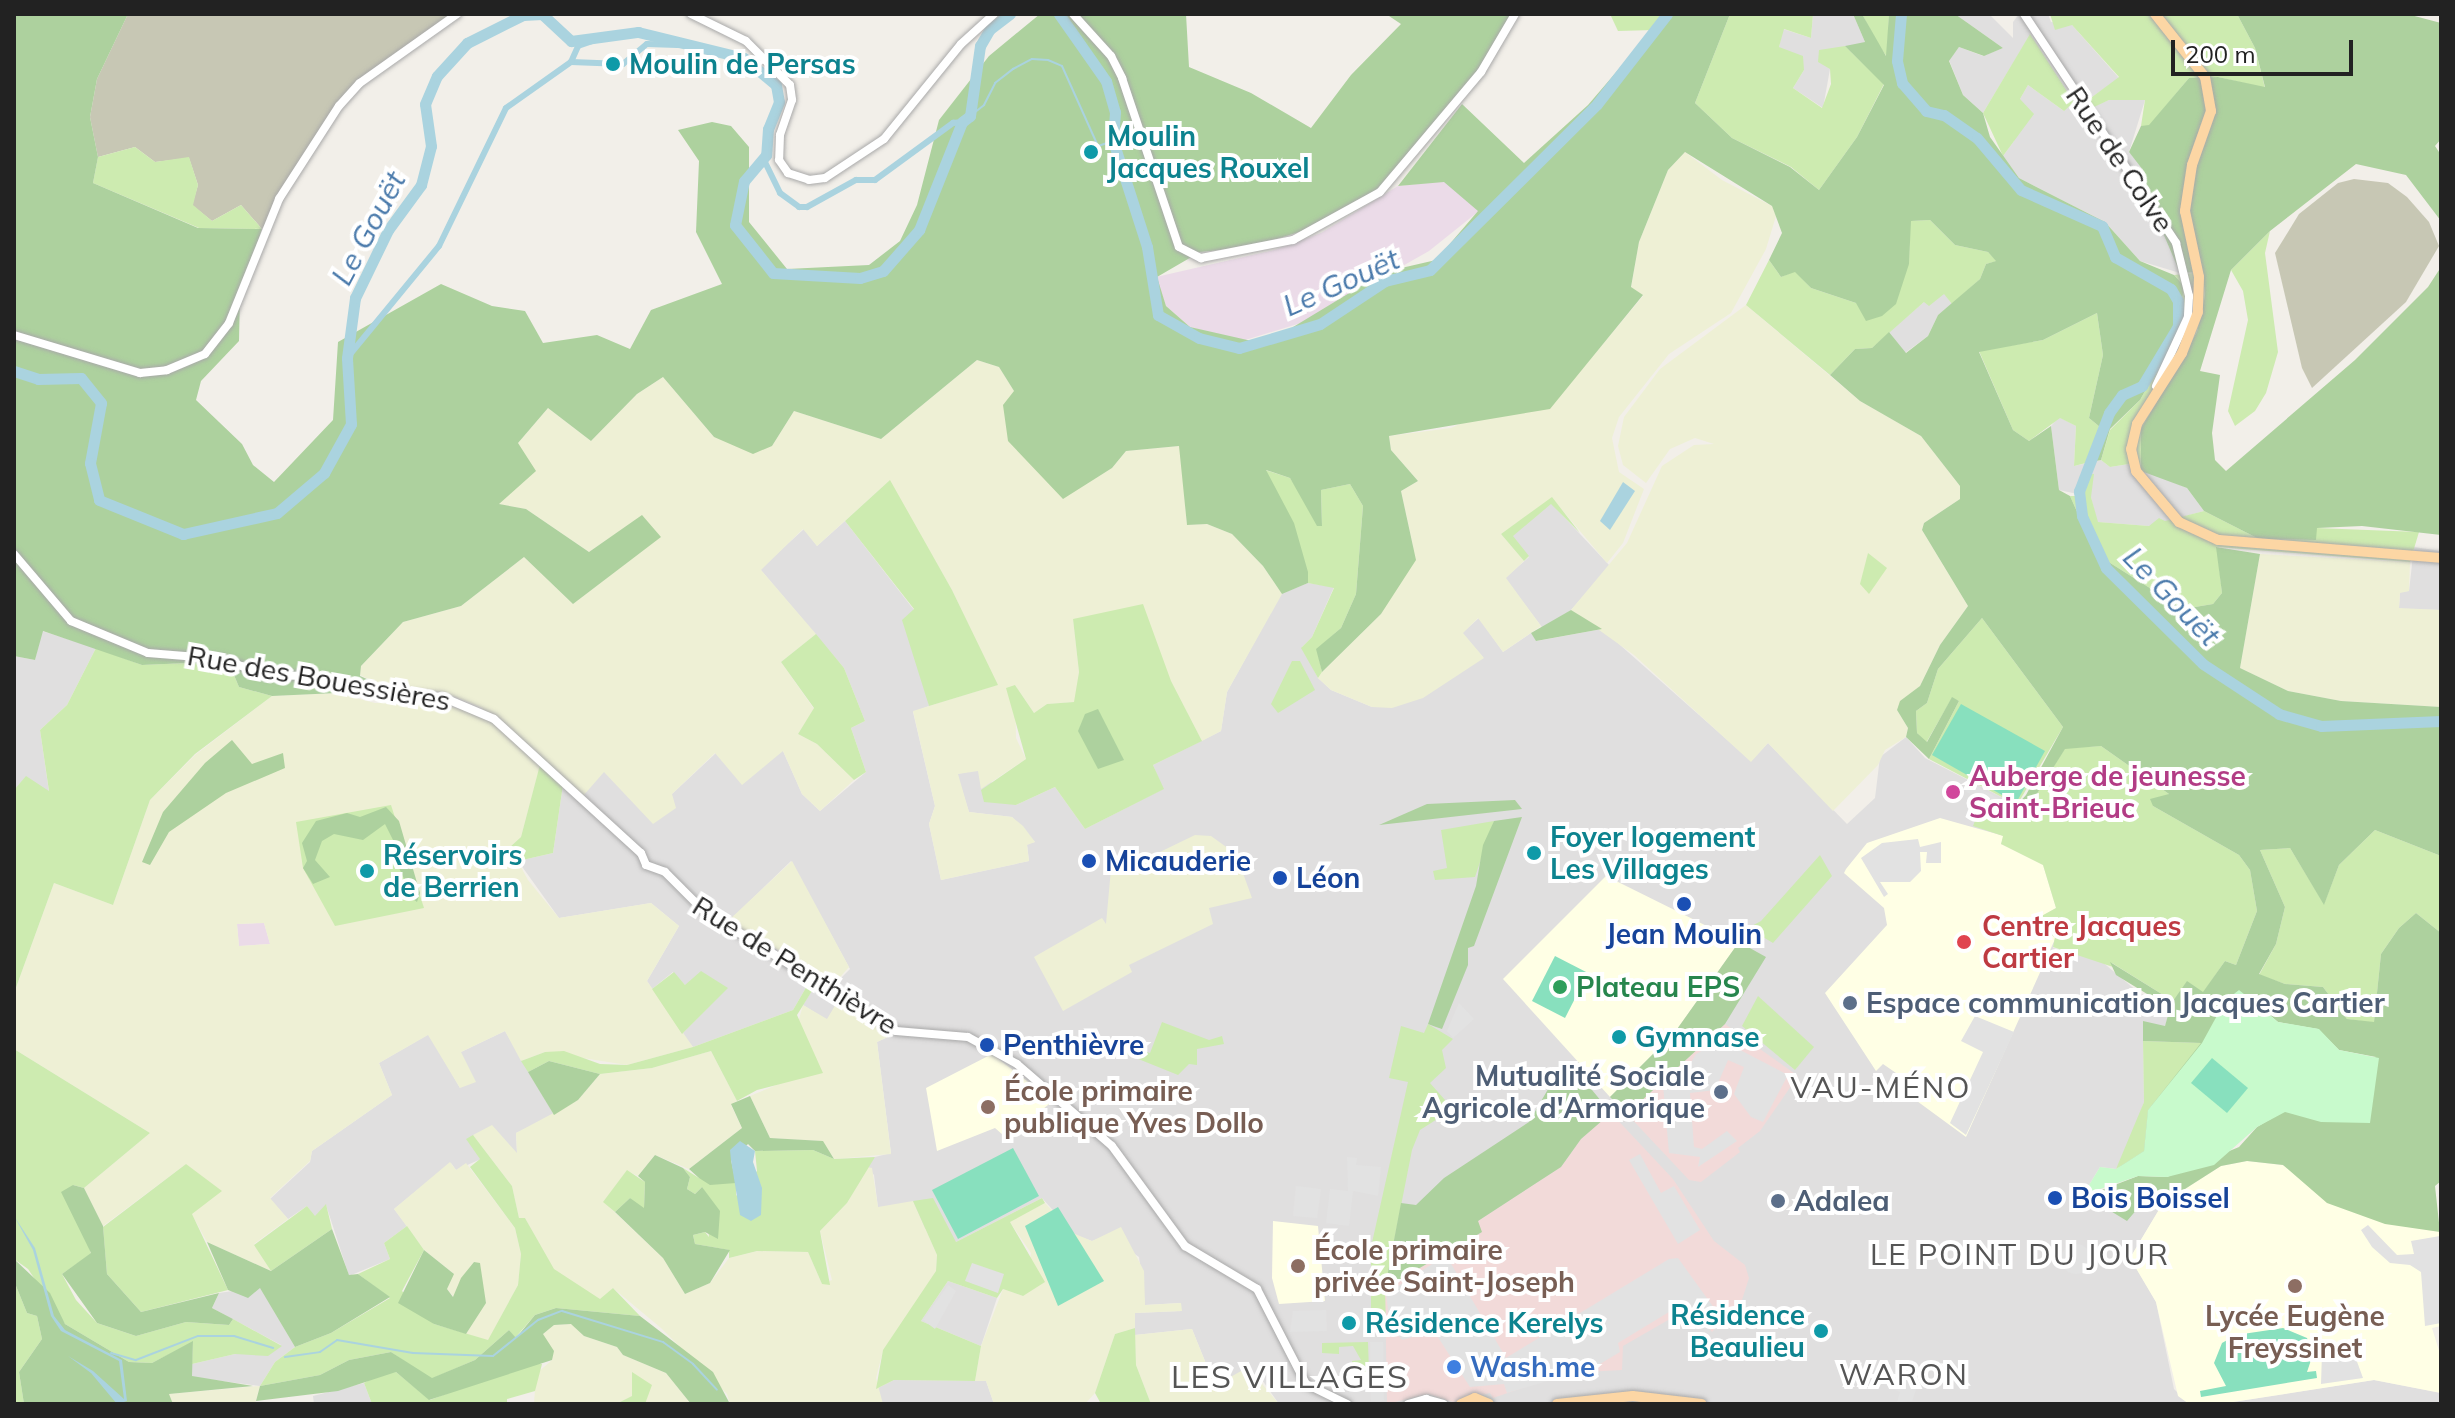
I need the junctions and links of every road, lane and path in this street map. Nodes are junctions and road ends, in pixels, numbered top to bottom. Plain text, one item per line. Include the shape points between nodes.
1 (457, 14) edge
2 (691, 14) edge
3 (994, 14) edge
4 (1073, 14) edge
5 (1515, 14) edge
6 (2024, 14) edge
7 (2155, 14) edge
8 (14, 335) edge
9 (2152, 402) junction
10 (14, 554) edge
11 (2441, 558) edge
12 (665, 872) joint
13 (1347, 1404) edge
14 (1408, 1404) edge
15 (1443, 1404) edge
16 (1461, 1404) edge
17 (1489, 1404) edge
18 (1557, 1404) edge
19 (1702, 1404) edge

1 - 8 street via 360,83 339,106 279,199 229,323 205,354 167,370 140,373
2 - 3 street via 746,41 790,85 792,100 778,148 788,173 809,180 825,178 884,139 961,44
4 - 5 street via 1111,56 1122,78 1179,247 1201,258 1293,240 1380,192 1481,72
6 - 9 street, Rue de Colve via 2176,243 2189,296 2188,317
7 - 9 main road via 2198,64 2212,97 2185,211 2199,277 2198,312 2193,333
9 - 11 main road via 2131,439 2131,458 2157,499 2196,532 2242,544
10 - 12 street, Rue des Bouessières via 71,621 148,653 222,659 266,675 307,676 442,697 479,710 526,746 641,853 646,865
12 - 13 street, Rue de Penthièvre via 704,911 896,1031 968,1037 1017,1064 1112,1146 1185,1246 1257,1289 1306,1384
14 - 15 street via 1426,1399
16 - 17 main road via 1475,1398
18 - 19 main road via 1633,1396

